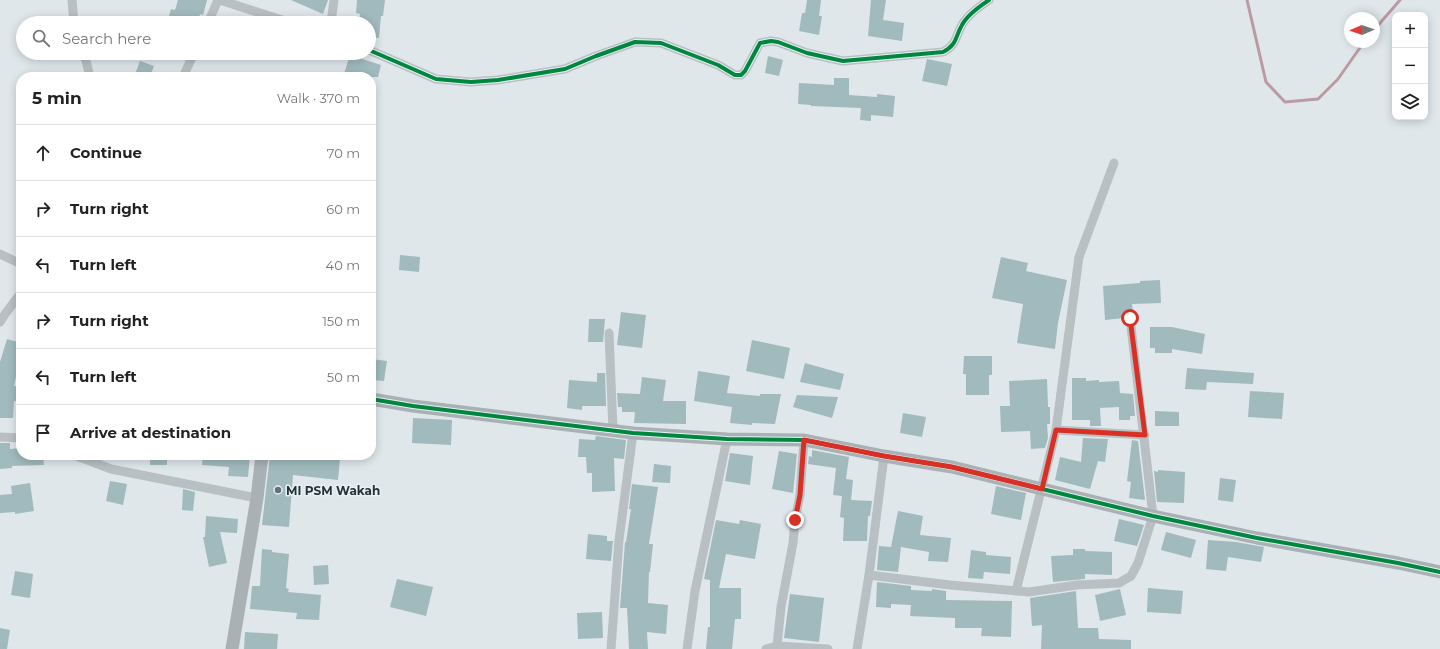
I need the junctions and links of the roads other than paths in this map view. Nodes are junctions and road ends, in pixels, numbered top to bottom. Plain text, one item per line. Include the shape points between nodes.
1 (72, 0) edge
2 (219, 0) edge
3 (334, 0) edge
4 (989, 0) edge
5 (73, 16) edge
6 (211, 16) edge
7 (269, 16) edge
8 (332, 16) edge
9 (376, 53) edge
10 (86, 60) edge
11 (191, 60) edge
12 (89, 72) edge
13 (185, 72) edge
14 (1114, 163) dead end
15 (0, 254) edge
16 (16, 262) edge
17 (16, 300) edge
18 (1130, 318) dead end
19 (0, 322) edge
20 (609, 333) dead end
21 (376, 400) edge
22 (613, 430) junction
23 (1056, 430) junction
24 (633, 433) junction
25 (1145, 435) junction
26 (0, 437) edge
27 (16, 438) edge
28 (727, 439) junction
29 (804, 440) junction
30 (884, 456) junction
31 (88, 460) edge
32 (261, 460) edge
33 (1042, 489) junction
34 (257, 498) junction
35 (1153, 516) junction
36 (1440, 572) edge
37 (869, 575) junction
38 (1016, 591) junction
39 (776, 646) junction
40 (232, 649) edge
41 (611, 649) edge
42 (687, 649) edge
43 (766, 649) edge
44 (828, 649) edge
45 (857, 649) edge

1 - 5 street
2 - 6 street
2 - 7 street
3 - 8 street
4 - 9 street via 962,24 951,48 943,52 843,61 778,42 766,41 760,43 745,71 740,75 661,43 651,42 635,42 565,69 471,82 436,79
10 - 12 street
11 - 13 street
14 - 23 street via 1079,257
15 - 16 street
17 - 19 street
18 - 25 street
20 - 22 street
21 - 22 street
22 - 24 street
23 - 25 street
23 - 33 street
24 - 28 street
24 - 41 street via 618,540
25 - 35 street
26 - 27 street
28 - 29 street
28 - 42 street via 695,592
29 - 30 street
29 - 39 street via 800,495
30 - 33 street via 952,467
30 - 37 street
31 - 34 street via 112,469
32 - 34 street
33 - 35 street
33 - 38 street
34 - 40 street
35 - 36 street
35 - 38 street via 1138,563 1131,576 1119,583 1077,584 1029,592
37 - 38 street
37 - 45 street
39 - 43 street
39 - 44 street

